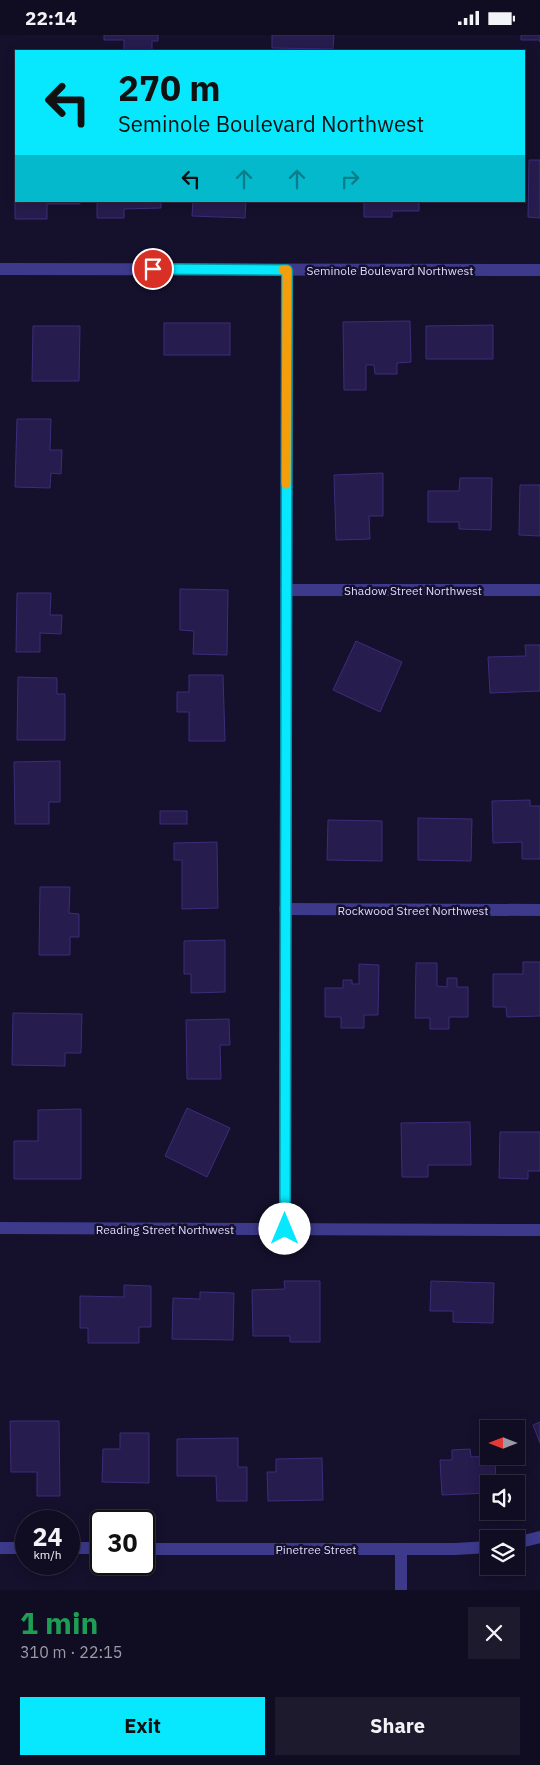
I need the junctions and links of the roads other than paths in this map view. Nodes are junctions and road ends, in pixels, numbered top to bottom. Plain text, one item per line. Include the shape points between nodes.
1 (0, 269) edge
2 (287, 270) junction
3 (540, 270) edge
4 (286, 589) junction
5 (540, 590) edge
6 (286, 909) junction
7 (540, 910) edge
8 (0, 1228) edge
9 (285, 1229) junction
10 (540, 1230) edge
11 (540, 1537) edge
12 (525, 1541) edge
13 (480, 1547) edge
14 (0, 1548) edge
15 (15, 1548) edge
16 (155, 1549) edge
17 (401, 1549) junction
18 (401, 1590) edge

1 - 2 street, Seminole Boulevard Northwest
2 - 3 street, Seminole Boulevard Northwest
2 - 4 street
4 - 5 street, Shadow Street Northwest
4 - 6 street
6 - 7 street, Rockwood Street Northwest
6 - 9 street
8 - 9 street, Reading Street Northwest
9 - 10 street, Reading Street Northwest
11 - 12 street
13 - 17 street, Pinetree Street
14 - 15 street
16 - 17 street, Pinetree Street
17 - 18 street

